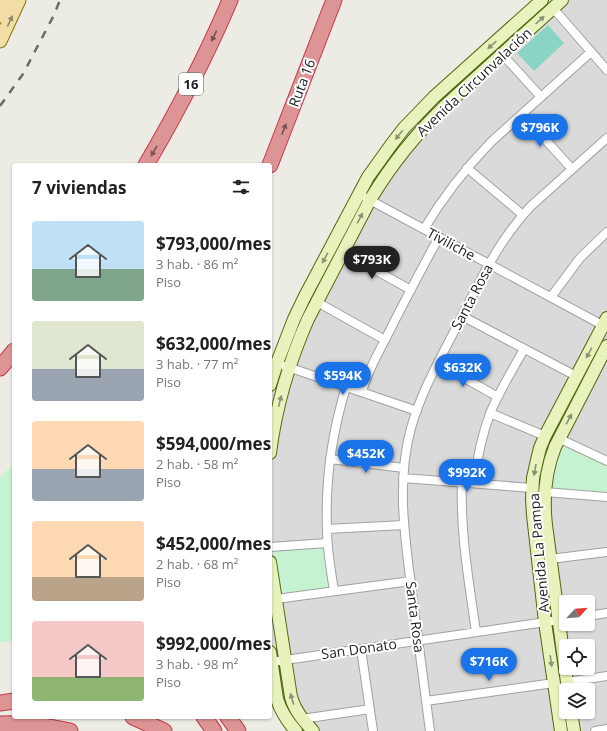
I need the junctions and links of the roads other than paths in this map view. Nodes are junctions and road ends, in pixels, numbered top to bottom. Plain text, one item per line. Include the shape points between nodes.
1 (7, 0) edge
2 (19, 0) edge
3 (230, 0) edge
4 (334, 0) edge
5 (542, 0) edge
6 (562, 0) edge
7 (553, 8) junction
8 (0, 16) edge
9 (0, 41) edge
10 (591, 52) junction
11 (502, 54) junction
12 (607, 70) edge
13 (541, 97) junction
14 (522, 114) junction
15 (607, 138) edge
16 (147, 163) edge
17 (271, 163) edge
18 (467, 168) junction
19 (572, 169) junction
20 (359, 194) junction
21 (370, 200) junction
22 (523, 215) junction
23 (424, 229) junction
24 (607, 232) edge
25 (439, 237) junction
26 (343, 252) junction
27 (489, 264) junction
28 (411, 290) junction
29 (551, 297) junction
30 (317, 302) junction
31 (462, 316) junction
32 (606, 324) edge
33 (385, 340) junction
34 (607, 346) edge
35 (524, 349) junction
36 (12, 353) edge
37 (277, 363) junction
38 (438, 363) junction
39 (289, 367) junction
40 (0, 368) edge
41 (576, 376) junction
42 (272, 379) edge
43 (346, 387) junction
44 (362, 392) junction
45 (498, 397) junction
46 (417, 411) junction
47 (490, 413) junction
48 (545, 436) junction
49 (558, 438) junction
50 (272, 441) edge
51 (330, 459) junction
52 (607, 461) edge
53 (404, 468) junction
54 (403, 478) junction
55 (462, 482) junction
56 (474, 483) junction
57 (532, 488) junction
58 (545, 492) junction
59 (607, 497) edge
60 (404, 525) junction
61 (327, 530) junction
62 (327, 543) junction
63 (272, 547) edge
64 (607, 552) edge
65 (550, 559) junction
66 (272, 574) edge
67 (411, 581) junction
68 (334, 591) junction
69 (276, 599) junction
70 (559, 605) edge
71 (607, 613) edge
72 (595, 615) edge
73 (559, 620) edge
74 (545, 622) junction
75 (563, 631) edge
76 (476, 632) junction
77 (418, 641) junction
78 (361, 649) junction
79 (272, 657) edge
80 (285, 660) junction
81 (272, 664) edge
82 (607, 676) edge
83 (554, 683) junction
84 (567, 683) edge
85 (579, 683) edge
86 (12, 701) edge
87 (426, 701) junction
88 (0, 703) edge
89 (370, 709) junction
90 (137, 719) edge
91 (205, 719) edge
92 (229, 719) edge
93 (302, 719) junction
94 (572, 719) edge
95 (0, 724) edge
96 (607, 729) edge
97 (70, 731) edge
98 (164, 731) edge
99 (214, 731) edge
100 (238, 731) edge
101 (296, 731) edge
102 (313, 731) edge
103 (373, 731) edge
104 (430, 731) edge
105 (561, 731) edge
106 (574, 731) edge
107 (595, 731) edge

1 - 8 main road
9 -> 2 main road
3 -> 16 highway, 16 via 199,68
17 -> 4 highway, Ruta 16
5 -> 20 street, Avenida Circunvalación via 419,112 390,145
6 - 7 street, Avenida Circunvalación
7 - 10 street
11 -> 7 street, Avenida Circunvalación
10 - 12 street
10 - 13 street
11 - 13 street
11 - 21 street, Avenida Circunvalación via 414,138 389,169
13 - 14 street
14 - 18 street
14 - 19 street
15 - 19 street, Santa Rosa
18 - 22 street
18 - 23 street via 444,197
19 - 22 street, Santa Rosa
20 - 21 street, Tiviliche
20 -> 37 street, Avenida Circunvalación via 304,298
21 - 23 street, Tiviliche
26 -> 21 street, Avenida Circunvalación
22 - 27 street, Santa Rosa
23 - 25 street, Tiviliche
24 - 29 street via 580,258
25 - 27 street, Tiviliche
25 - 28 street
26 - 28 street
26 - 30 street, Avenida Circunvalación
27 - 29 street, Tiviliche
27 - 31 street, Santa Rosa
28 - 33 street
29 - 32 street, Tiviliche
30 - 33 street
30 - 39 street, Avenida Circunvalación
31 - 35 street
31 - 38 street, Santa Rosa
32 -> 41 street, Avenida La Pampa
33 - 44 street via 368,373
49 -> 34 street, Avenida La Pampa
35 - 41 street
35 - 45 street
36 - 40 highway
37 - 39 street
37 - 42 street, Avenida Circunvalación
38 - 45 street
38 - 46 street, Santa Rosa
39 - 43 street
50 -> 39 street, Avenida Circunvalación via 278,405
41 - 48 street, Avenida La Pampa
43 - 44 street
43 - 51 street
44 - 46 street
45 - 47 street
46 - 53 street, Santa Rosa
47 - 48 street
47 - 56 street via 479,452
48 -> 57 street, Avenida La Pampa
49 - 52 street
49 - 58 street, Avenida La Pampa via 549,464
51 - 53 street
51 - 61 street
53 - 54 street, Santa Rosa
54 - 55 street
54 - 60 street, Santa Rosa
55 - 56 street
55 - 76 street via 463,535
56 - 57 street
57 - 74 street, Avenida La Pampa
58 - 59 street
58 - 65 street, Avenida La Pampa
60 - 61 street
60 - 67 street, Santa Rosa
61 - 62 street
62 - 63 street
62 - 68 street
64 - 65 street
65 - 70 street, Avenida La Pampa
66 - 69 street
67 - 68 street
67 - 77 street, Santa Rosa
68 - 69 street
69 - 80 street
71 - 72 street
73 - 74 street, San Donato
74 - 76 street, San Donato
74 -> 83 street, Avenida La Pampa
75 - 84 street, Avenida La Pampa
76 - 77 street, San Donato
77 - 78 street, San Donato
77 - 87 street, Santa Rosa
78 - 80 street, San Donato
78 - 89 street
79 - 80 street, San Donato
93 -> 80 street via 290,697
81 - 101 street via 279,706 285,719
82 - 85 street
83 - 87 street
83 - 105 street, Avenida La Pampa
86 - 88 highway
87 - 104 street, Santa Rosa
89 - 93 street
89 - 103 street
90 - 98 highway
91 - 99 highway
92 - 100 highway
93 - 102 street
94 - 106 street
95 - 97 highway via 42,726
96 - 107 street

